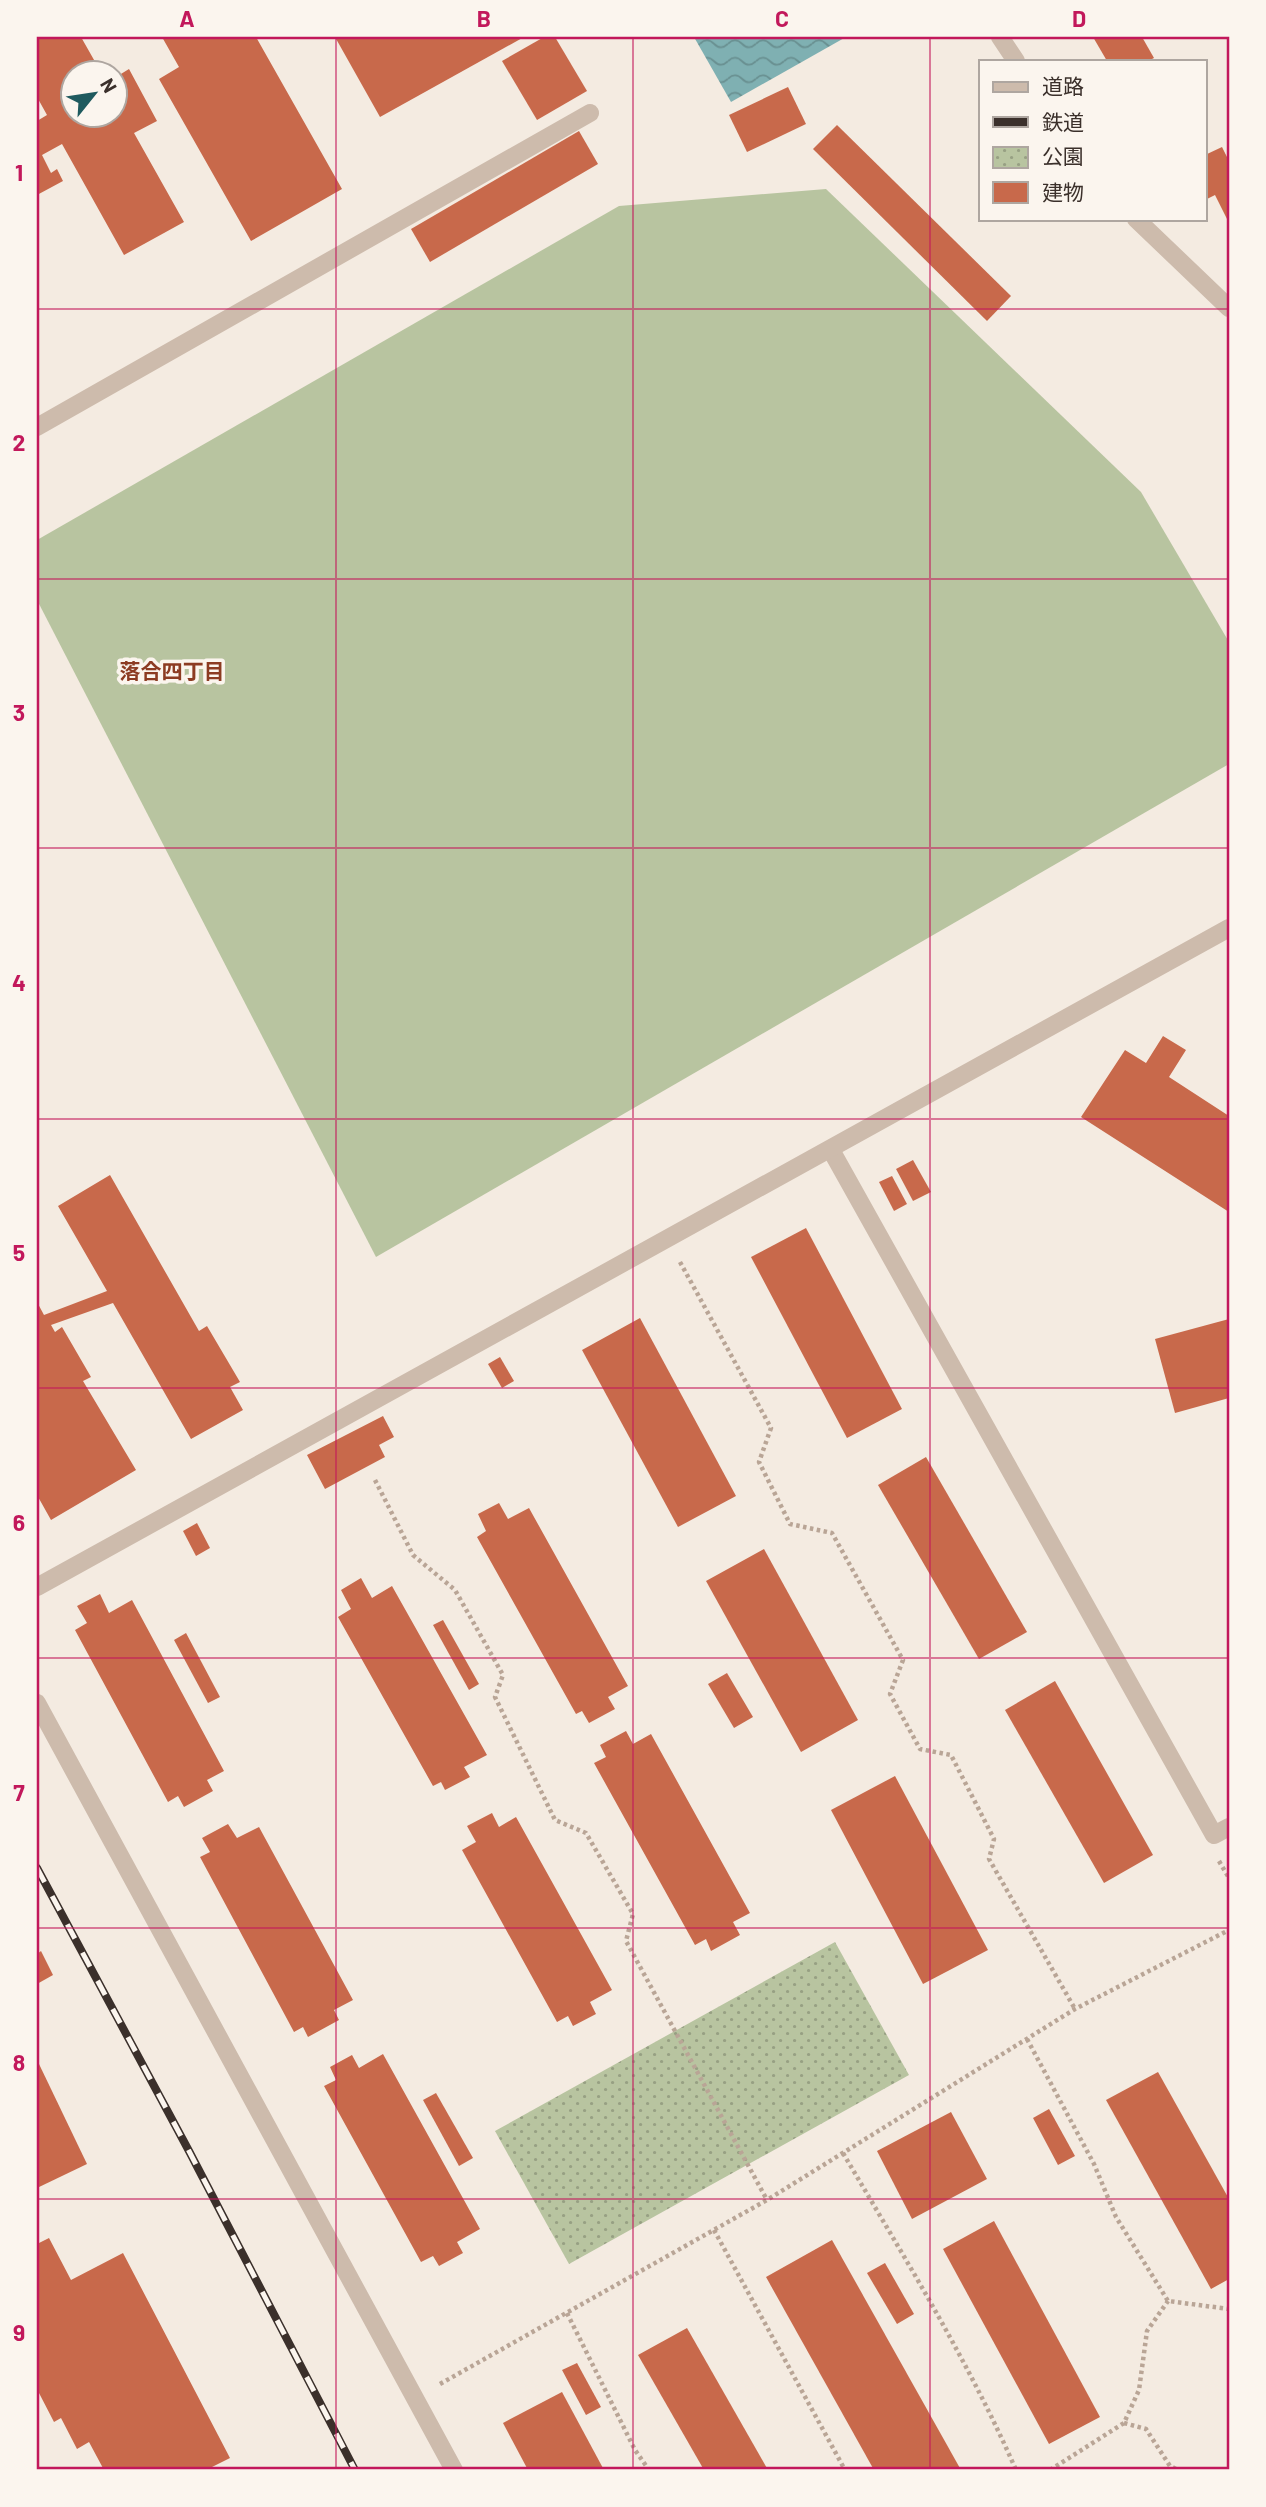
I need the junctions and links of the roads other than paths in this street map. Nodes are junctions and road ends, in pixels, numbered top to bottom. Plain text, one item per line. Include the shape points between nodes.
1 (1000, 37) edge
2 (1015, 60) edge
3 (590, 113) dead end
4 (1137, 220) edge
5 (1229, 308) edge
6 (37, 427) edge
7 (1229, 928) edge
8 (831, 1150) junction
9 (37, 1587) edge
10 (37, 1703) edge
11 (1229, 1827) edge
12 (454, 2470) edge

1 - 2 street
3 - 6 street
4 - 5 street
7 - 8 street
8 - 9 street
8 - 11 street via 1214,1835
10 - 12 street

